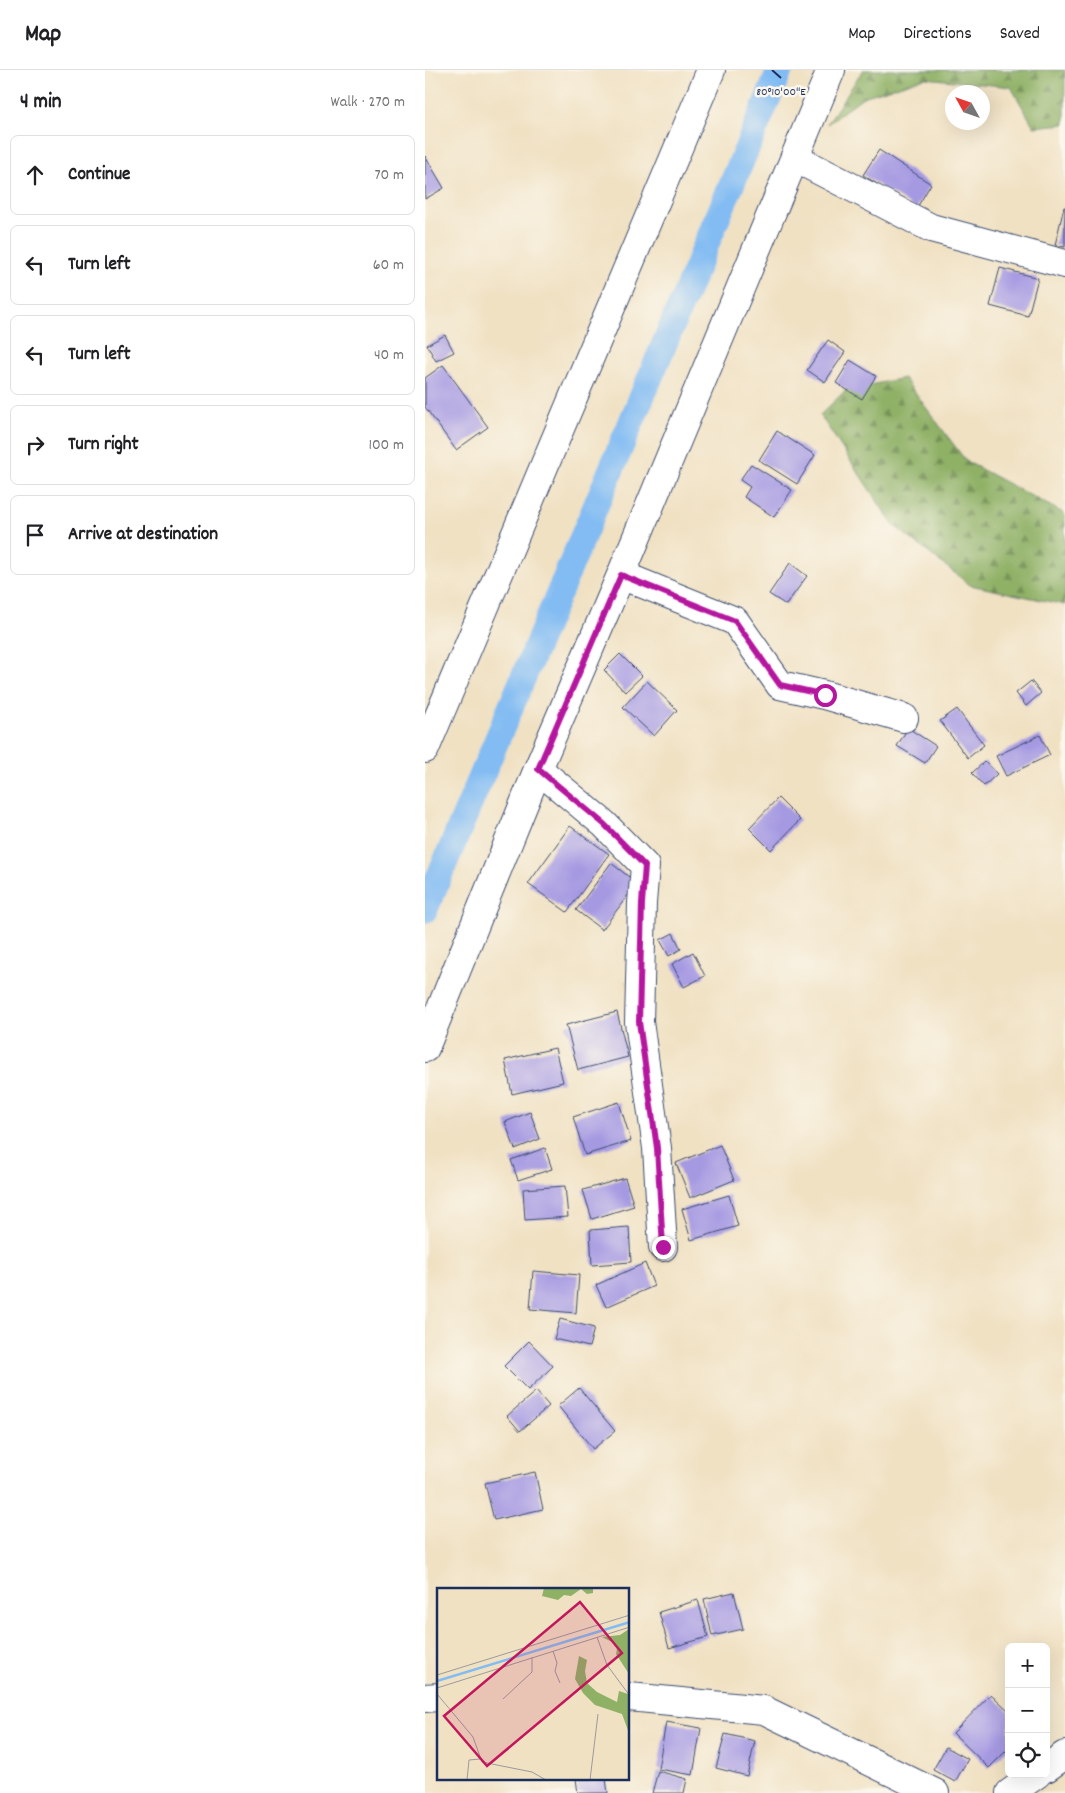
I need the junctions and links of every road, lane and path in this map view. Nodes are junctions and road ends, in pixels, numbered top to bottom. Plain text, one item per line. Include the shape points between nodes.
1 (711, 70) edge
2 (831, 70) edge
3 (795, 158) junction
4 (1065, 264) edge
5 (621, 575) junction
6 (904, 718) dead end
7 (425, 749) edge
8 (538, 769) junction
9 (425, 1048) edge
10 (663, 1247) dead end
11 (630, 1697) edge
12 (1065, 1755) edge
13 (1050, 1765) edge
14 (1031, 1778) edge
15 (935, 1793) edge
16 (1010, 1793) edge

1 - 7 street
2 - 3 street
3 - 4 street via 931,228
3 - 5 street
5 - 6 street via 735,621 780,685
5 - 8 street
8 - 9 street
8 - 10 street via 604,824 645,866 639,1022 657,1148
11 - 15 street via 764,1710
12 - 13 street
14 - 16 street

